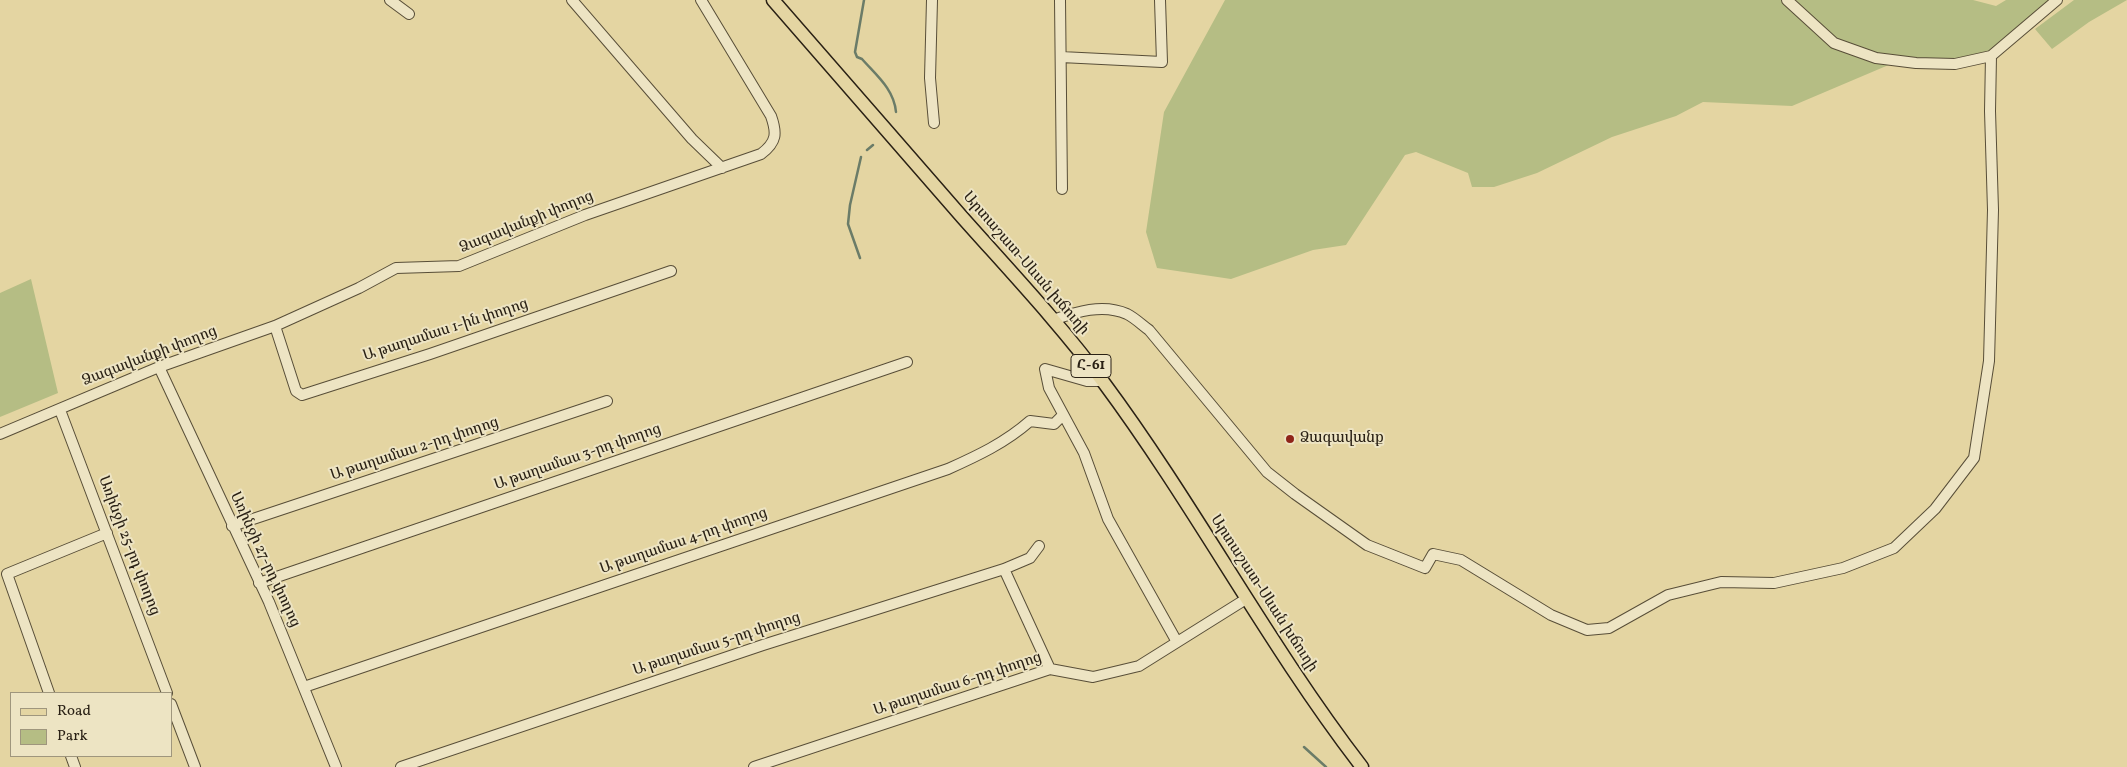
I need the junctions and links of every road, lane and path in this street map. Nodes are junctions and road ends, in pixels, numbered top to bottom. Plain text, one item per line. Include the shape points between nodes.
1 (390, 0) edge
2 (572, 0) edge
3 (701, 0) edge
4 (774, 0) edge
5 (932, 0) edge
6 (1060, 0) edge
7 (1160, 0) edge
8 (2057, 0) edge
9 (1791, 1) edge
10 (409, 14) dead end
11 (1991, 56) junction
12 (1061, 57) junction
13 (934, 123) dead end
14 (722, 168) junction
15 (1062, 189) dead end
16 (671, 271) dead end
17 (1054, 320) junction
18 (275, 326) junction
19 (907, 362) dead end
20 (158, 367) junction
21 (1103, 381) junction
22 (607, 401) dead end
23 (60, 410) junction
24 (1063, 415) junction
25 (0, 434) edge
26 (232, 526) junction
27 (107, 533) junction
28 (1039, 546) dead end
29 (1004, 569) junction
30 (259, 583) junction
31 (1246, 599) junction
32 (1177, 642) junction
33 (1050, 669) junction
34 (304, 687) junction
35 (49, 692) edge
36 (167, 692) edge
37 (172, 707) edge
38 (195, 767) edge
39 (336, 767) edge
40 (401, 767) edge
41 (754, 767) edge
42 (1362, 767) edge

1 - 10 street
2 - 14 street via 692,139
3 - 14 street, Ձագավանքի փողոց via 776,128 774,140 762,154
4 - 17 main road, Արտաշատ-Սևան խճուղի / Հ-61
5 - 13 street via 930,78
6 - 12 street
7 - 12 street via 1162,62
8 - 11 street
9 - 11 street via 1834,43 1876,58 1955,64
11 - 17 street via 1993,210 1989,361 1974,458 1935,509 1894,548 1843,568 1774,583 1721,582 1668,595 1609,628 1587,630 1551,615 1461,560 1433,554 1425,568 1367,546 1267,472 1149,330 1129,315 1106,309 1074,312
12 - 15 street
14 - 18 street, Ձագավանքի փողոց via 585,215 459,266 396,268
16 - 18 street, Ա թաղամաս 1-ին փողոց via 302,395 296,391
17 - 21 main road, Արտաշատ-Սևան խճուղի / Հ-61
18 - 20 street, Ձագավանքի փողոց
19 - 30 street, Ա թաղամաս 3-րդ փողոց
20 - 23 street, Ձագավանքի փողոց
20 - 26 street, Առինջի 27-րդ փողոց
21 - 24 street via 1087,381 1045,369 1049,388
21 - 31 main road, Արտաշատ-Սևան խճուղի / Հ-61 via 1150,446
22 - 26 street, Ա թաղամաս 2-րդ փողոց
23 - 25 street, Ձագավանքի փողոց
23 - 27 street, Առինջի 25-րդ փողոց
24 - 32 street via 1084,454 1108,519
24 - 34 street, Ա թաղամաս 4-րդ փողոց via 1054,424 1030,421 988,451 948,469
26 - 30 street, Առինջի 27-րդ փողոց
27 - 35 street via 7,574
27 - 36 street, Առինջի 25-րդ փողոց
28 - 29 street, Ա թաղամաս 5-րդ փողոց via 1030,558
29 - 33 street
29 - 40 street, Ա թաղամաս 5-րդ փողոց via 763,644
30 - 34 street, Առինջի 27-րդ փողոց
31 - 32 street, Ա թաղամաս 6-րդ փողոց
31 - 42 main road, Արտաշատ-Սևան խճուղի / Հ-61 via 1328,723
32 - 33 street, Ա թաղամաս 6-րդ փողոց via 1140,666 1093,677
33 - 41 street, Ա թաղամաս 6-րդ փողոց
34 - 39 street, Առինջի 27-րդ փողոց
37 - 38 street

